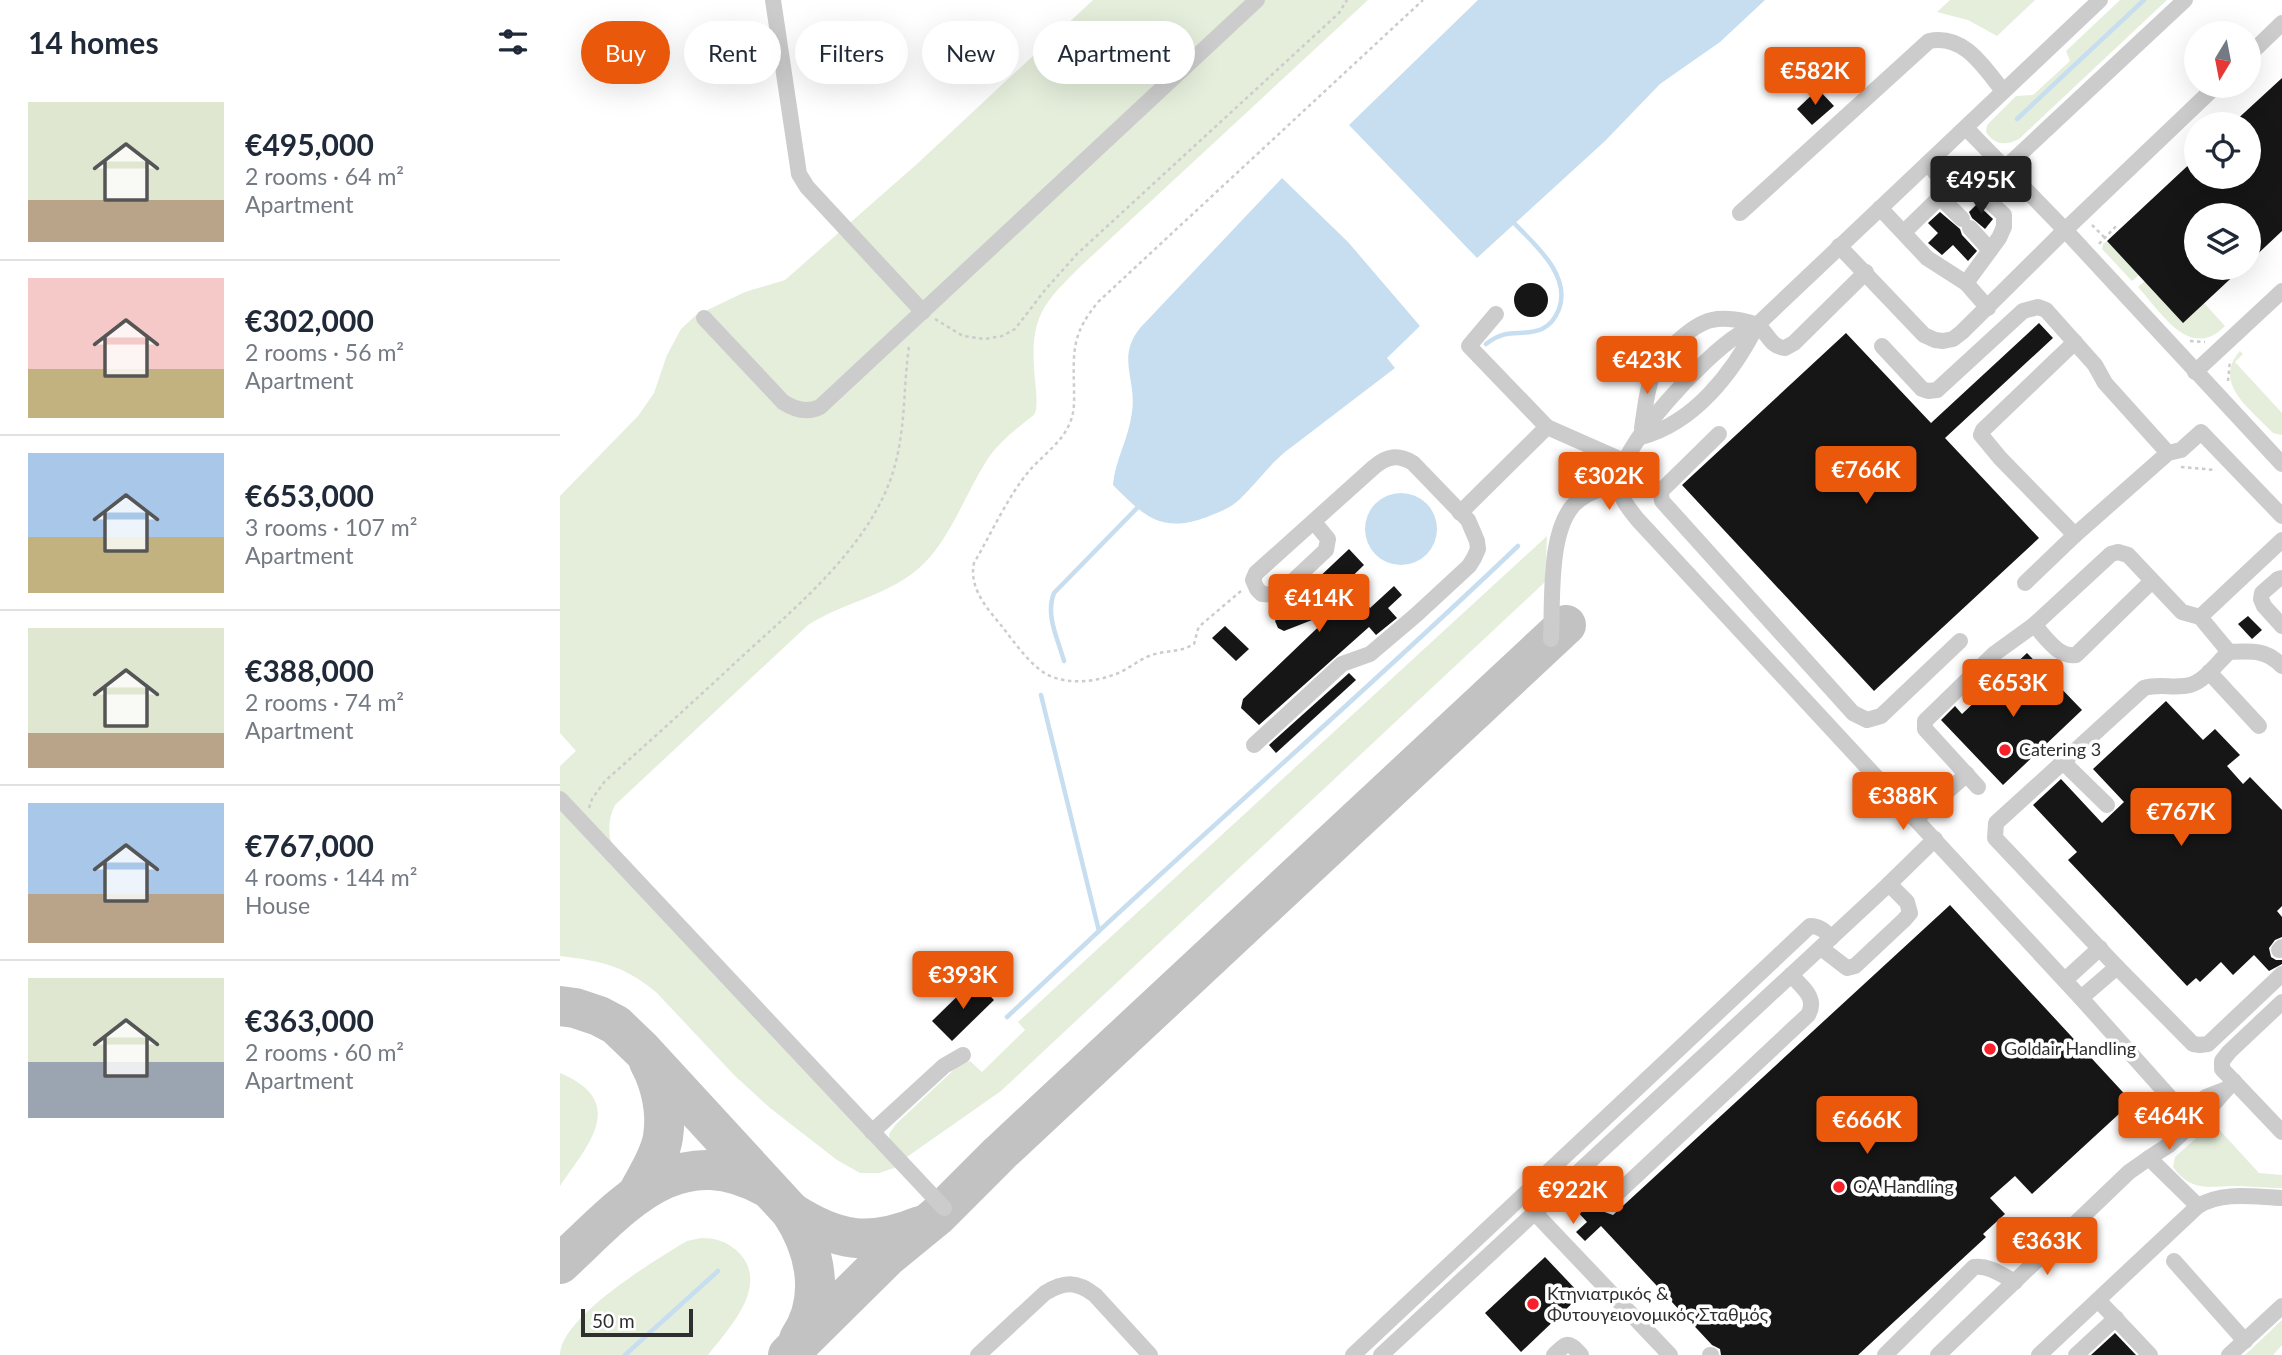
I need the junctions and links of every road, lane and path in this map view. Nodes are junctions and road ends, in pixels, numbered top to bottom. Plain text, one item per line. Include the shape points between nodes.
1 (772, 0) edge
2 (1257, 0) edge
3 (1347, 0) edge
4 (1423, 0) edge
5 (2100, 0) edge
6 (2185, 0) edge
7 (2282, 23) edge
8 (2261, 43) edge
9 (2003, 90) junction
10 (2204, 98) edge
11 (1966, 128) junction
12 (1928, 163) junction
13 (2005, 168) junction
14 (1943, 192) junction
15 (1880, 208) junction
16 (1740, 213) dead end
17 (2118, 224) dead end
18 (2065, 230) junction
19 (1904, 232) junction
20 (1839, 246) junction
21 (2099, 249) dead end
22 (1990, 250) junction
23 (1866, 272) junction
24 (1966, 283) junction
25 (2282, 291) edge
26 (1988, 308) junction
27 (923, 312) junction
28 (1496, 314) dead end
29 (704, 318) dead end
30 (906, 326) junction
31 (1757, 326) junction
32 (2183, 338) dead end
33 (2210, 341) dead end
34 (2075, 342) junction
35 (1882, 346) dead end
36 (2233, 354) dead end
37 (2196, 372) junction
38 (2230, 388) dead end
39 (1547, 427) junction
40 (1719, 435) dead end
41 (1641, 437) junction
42 (2168, 453) junction
43 (1624, 461) junction
44 (2281, 462) edge
45 (2225, 473) dead end
46 (1619, 484) junction
47 (1460, 513) junction
48 (2282, 516) edge
49 (1314, 522) junction
50 (2075, 535) junction
51 (2282, 540) edge
52 (2282, 578) edge
53 (1253, 580) junction
54 (2152, 581) junction
55 (2025, 583) dead end
56 (1752, 599) junction
57 (1764, 613) junction
58 (2200, 617) junction
59 (1730, 620) junction
60 (2034, 625) junction
61 (2282, 626) edge
62 (1743, 634) junction
63 (1551, 639) dead end
64 (1960, 641) dead end
65 (2229, 652) junction
66 (2282, 666) edge
67 (2208, 672) junction
68 (2259, 726) dead end
69 (1254, 745) dead end
70 (2063, 762) junction
71 (1967, 774) junction
72 (1979, 787) dead end
73 (560, 799) edge
74 (2107, 805) dead end
75 (1916, 819) junction
76 (583, 824) junction
77 (1934, 839) junction
78 (1889, 884) junction
79 (1826, 943) junction
80 (2100, 948) junction
81 (2116, 967) junction
82 (2282, 974) edge
83 (1791, 975) junction
84 (2064, 980) junction
85 (2081, 998) junction
86 (2282, 1002) edge
87 (963, 1055) dead end
88 (2229, 1086) junction
89 (2188, 1117) junction
90 (872, 1132) junction
91 (2282, 1132) edge
92 (2150, 1158) junction
93 (2282, 1198) edge
94 (1607, 1203) dead end
95 (2198, 1206) junction
96 (944, 1208) dead end
97 (1534, 1212) junction
98 (2174, 1261) dead end
99 (2015, 1282) junction
100 (2098, 1300) junction
101 (2282, 1306) edge
102 (2116, 1318) junction
103 (2245, 1340) junction
104 (978, 1355) edge
105 (1150, 1355) edge
106 (1353, 1355) edge
107 (1381, 1355) edge
108 (1554, 1355) edge
109 (1581, 1355) edge
110 (1670, 1355) edge
111 (1885, 1355) edge
112 (1938, 1355) edge
113 (2039, 1355) edge
114 (2076, 1355) edge
115 (2150, 1355) edge
116 (2229, 1355) edge

1 - 27 street via 799,174
2 - 27 street
3 - 27 path via 1339,13 1077,254 1015,329 985,339 963,336
4 - 53 path via 1098,302 1074,344 1071,420 1020,484 972,573 987,608 1041,671 1088,682 1118,673 1150,655 1186,649 1198,638 1202,624
5 - 9 street
6 - 13 street
7 - 8 street
9 - 11 street
9 - 16 street via 1963,47 1943,38 1929,41
10 - 18 street
11 - 12 street
11 - 13 street
12 - 14 street via 1944,184
12 - 15 street
13 - 18 street
14 - 19 street
14 - 22 street
14 - 22 street via 1982,194 2004,215 2002,233
15 - 19 street
15 - 20 street
17 - 21 path via 2099,243
18 - 26 street
18 - 37 street
19 - 24 street via 1927,258
20 - 23 street
20 - 31 street
22 - 24 street
23 - 26 street via 1924,335 1935,340 1953,339
23 - 31 street via 1785,348 1773,344
24 - 26 street
25 - 37 street
27 - 30 street
28 - 39 street via 1469,346
29 - 30 street via 783,402 805,411 827,402
30 - 76 path via 906,407 900,442 892,474 862,531 784,618 605,781
31 - 41 street via 1737,335 1705,364 1657,412
31 - 41 street via 1716,388 1674,424
31 - 41 street via 1710,320 1662,357 1648,394
32 - 33 path
34 - 35 street via 2046,310 2029,308 1937,390 1928,391
34 - 42 street
34 - 50 street via 1981,435
36 - 38 path via 2227,375
37 - 44 street
39 - 43 street
39 - 47 street
40 - 56 street via 1662,490 1662,501
41 - 43 street
42 - 45 path via 2183,468 2206,467
42 - 48 street via 2181,450 2202,432
42 - 50 street
43 - 46 street
46 - 59 street via 1630,510
46 - 63 street via 1580,498 1564,519 1555,549
47 - 49 street via 1413,463 1396,457 1374,467
47 - 69 street via 1477,541 1469,566 1370,654 1342,664
49 - 53 street
49 - 53 street via 1328,539 1326,550 1278,595 1262,594
50 - 55 street
51 - 58 street
52 - 61 street via 2260,599
54 - 58 street via 2182,612
54 - 60 street via 2128,555 2111,554
54 - 60 street via 2076,655 2060,653
56 - 57 street
56 - 59 street
57 - 62 street
57 - 64 street via 1853,713 1867,720 1881,716
58 - 65 street
59 - 62 street
60 - 71 street via 1994,654 1925,721 1925,729
62 - 75 street
65 - 66 street via 2262,652
65 - 67 street
67 - 68 street
67 - 70 street via 2191,685 2144,688
70 - 74 street
70 - 80 street via 1996,823 1994,838
71 - 72 street
71 - 75 street
73 - 76 street
75 - 77 street
76 - 90 street
77 - 78 street
77 - 84 street
78 - 79 street
78 - 79 street via 1910,913 1855,966 1847,968
79 - 83 street
79 - 106 street via 1823,929 1810,926
80 - 81 street
80 - 84 street
81 - 82 street via 2193,1044 2200,1045 2208,1044
81 - 85 street
83 - 94 street via 1811,997 1808,1015
83 - 97 street
84 - 85 street
85 - 89 street
86 - 88 street via 2222,1061
87 - 90 street via 944,1066
88 - 89 street via 2213,1106
88 - 91 street
89 - 92 street via 2169,1145
90 - 96 street
92 - 95 street
92 - 99 street via 2129,1172
93 - 95 street via 2217,1197
95 - 100 street
97 - 107 street
97 - 110 street
98 - 103 street
99 - 111 street via 1990,1268 1974,1267
99 - 112 street
100 - 102 street
100 - 113 street
101 - 103 street
102 - 114 street
102 - 115 street
103 - 116 street
104 - 105 street via 1045,1293 1072,1284 1095,1295
108 - 109 street via 1568,1344

